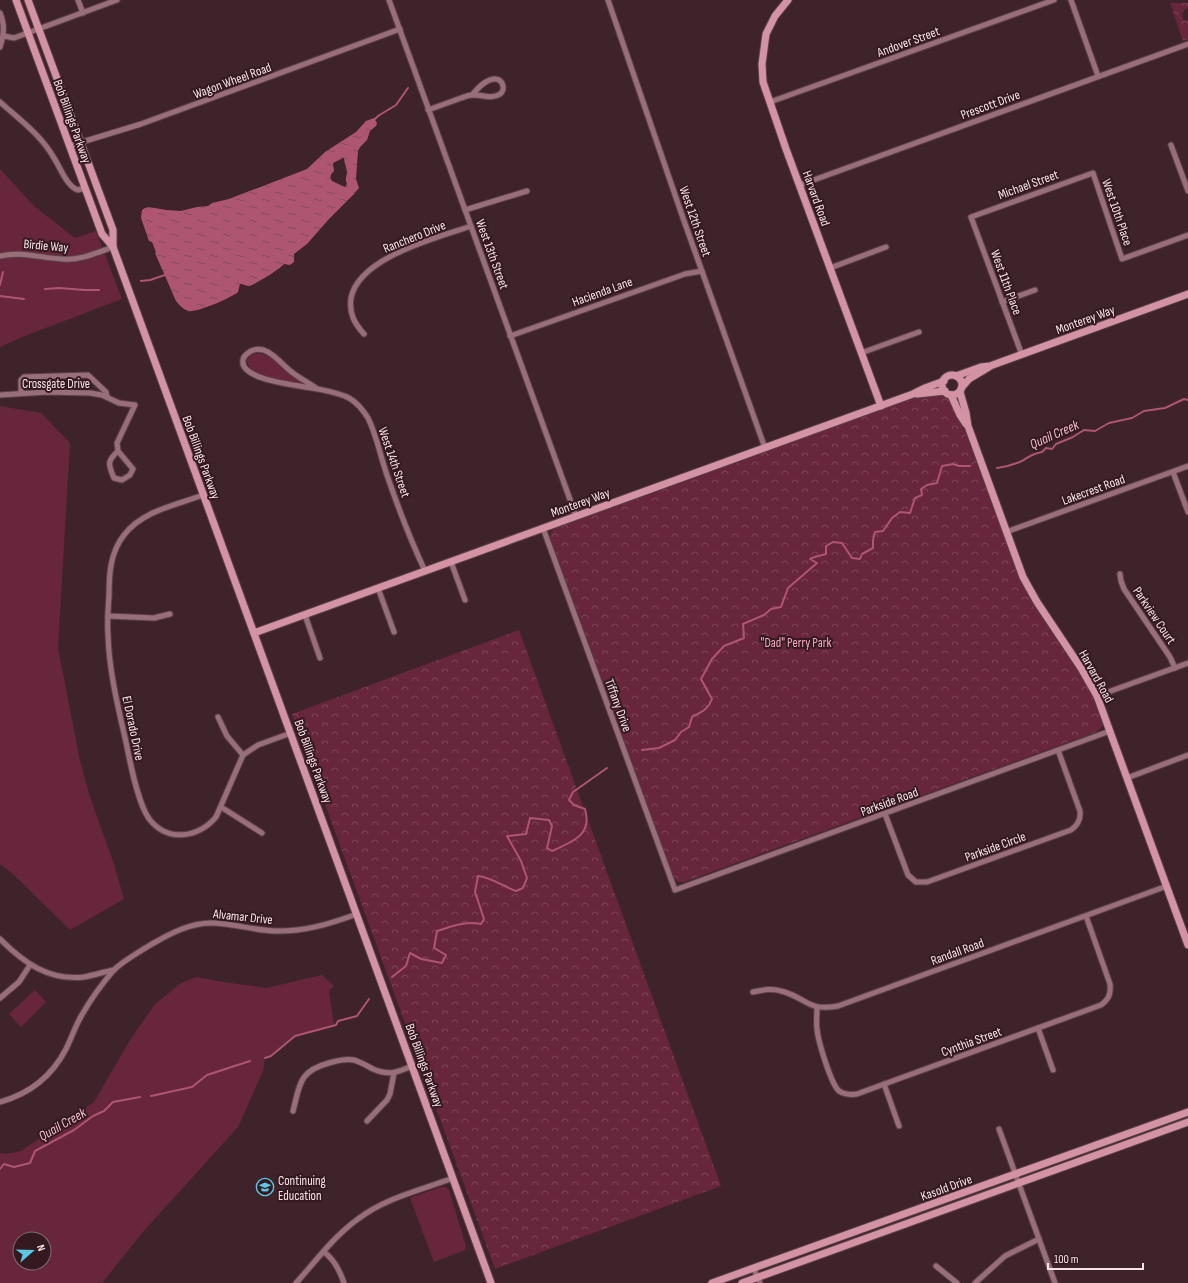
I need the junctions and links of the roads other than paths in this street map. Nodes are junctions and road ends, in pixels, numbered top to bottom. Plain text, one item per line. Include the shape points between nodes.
1 (16, 0) edge
2 (28, 0) edge
3 (78, 0) edge
4 (117, 0) edge
5 (389, 0) edge
6 (608, 0) edge
7 (788, 0) edge
8 (1054, 0) edge
9 (1071, 0) edge
10 (0, 13) edge
11 (83, 13) junction
12 (39, 28) junction
13 (400, 29) junction
14 (28, 32) junction
15 (4, 36) junction
16 (1188, 44) edge
17 (0, 47) edge
18 (1098, 76) junction
19 (472, 94) junction
20 (0, 102) edge
21 (770, 102) junction
22 (428, 110) junction
23 (80, 142) junction
24 (1171, 145) dead end
25 (69, 146) junction
26 (1093, 173) joint
27 (800, 185) junction
28 (85, 188) junction
29 (527, 191) dead end
30 (1188, 191) edge
31 (465, 210) junction
32 (971, 217) joint
33 (471, 226) junction
34 (1188, 235) edge
35 (113, 247) junction
36 (886, 247) dead end
37 (0, 256) edge
38 (830, 268) junction
39 (702, 271) junction
40 (1036, 290) dead end
41 (1188, 294) edge
42 (1002, 302) junction
43 (919, 332) dead end
44 (364, 334) dead end
45 (510, 336) junction
46 (861, 353) junction
47 (1022, 355) junction
48 (990, 366) junction
49 (956, 376) junction
50 (944, 381) junction
51 (316, 388) junction
52 (961, 389) junction
53 (21, 393) junction
54 (948, 393) junction
55 (913, 394) junction
56 (0, 395) edge
57 (107, 397) junction
58 (881, 406) junction
59 (968, 426) junction
60 (765, 448) junction
61 (118, 451) junction
62 (1188, 466) edge
63 (1173, 472) junction
64 (203, 495) junction
65 (1188, 512) edge
66 (576, 516) junction
67 (543, 528) junction
68 (1006, 532) junction
69 (451, 562) junction
70 (425, 571) junction
71 (1120, 574) dead end
72 (378, 588) junction
73 (465, 600) dead end
74 (170, 614) dead end
75 (304, 615) junction
76 (108, 616) junction
77 (394, 632) dead end
78 (254, 633) junction
79 (320, 658) dead end
80 (1188, 663) edge
81 (1174, 668) junction
82 (1097, 696) junction
83 (218, 718) dead end
84 (1110, 731) junction
85 (291, 733) junction
86 (1058, 750) junction
87 (243, 755) junction
88 (1188, 755) edge
89 (1127, 778) junction
90 (221, 807) junction
91 (886, 814) junction
92 (262, 833) dead end
93 (1166, 886) junction
94 (675, 890) joint
95 (357, 914) junction
96 (1086, 916) junction
97 (1185, 927) edge
98 (0, 939) edge
99 (1188, 945) edge
100 (30, 965) junction
101 (114, 970) junction
102 (753, 992) dead end
103 (0, 998) edge
104 (817, 1007) junction
105 (1038, 1028) junction
106 (412, 1066) junction
107 (1053, 1070) dead end
108 (394, 1073) junction
109 (884, 1084) junction
110 (0, 1102) edge
111 (293, 1111) dead end
112 (1188, 1112) edge
113 (367, 1121) dead end
114 (1188, 1122) edge
115 (899, 1126) dead end
116 (1000, 1129) dead end
117 (1016, 1174) junction
118 (453, 1178) junction
119 (1019, 1183) junction
120 (1039, 1239) junction
121 (324, 1252) junction
122 (936, 1266) dead end
123 (754, 1268) junction
124 (759, 1280) edge
125 (296, 1283) edge
126 (344, 1283) edge
127 (491, 1283) edge
128 (712, 1283) edge
129 (742, 1283) edge
130 (957, 1283) edge
131 (974, 1283) edge
132 (1055, 1283) edge

1 - 14 main road, Bob Billings Parkway
2 - 12 main road, Bob Billings Parkway
3 - 11 street
4 - 11 street
5 - 13 street, West 13th Street
6 - 39 street, West 12th Street
7 - 21 main road, Harvard Road via 770,25 762,54 762,72
8 - 21 street, Andover Street
9 - 18 street
10 - 15 street
11 - 12 street
12 - 14 street
12 - 23 main road, Bob Billings Parkway
13 - 22 street, West 13th Street
13 - 23 street, Wagon Wheel Road via 141,124
14 - 15 street via 14,38
14 - 25 main road, Bob Billings Parkway
15 - 17 street
16 - 18 street, Prescott Drive
18 - 27 street, Prescott Drive
19 - 19 street via 496,96 501,94 503,86 498,79 494,79 481,85
19 - 22 street
20 - 28 street via 38,136 54,157 70,186 78,190
21 - 27 main road, Harvard Road
22 - 31 street, West 13th Street
23 - 25 street, Wagon Wheel Road
23 - 35 main road, Bob Billings Parkway via 113,230
24 - 30 street
25 - 28 main road, Bob Billings Parkway
26 - 32 street, Michael Street
26 - 34 street, West 10th Place via 1122,259
27 - 38 main road, Harvard Road
28 - 35 main road, Bob Billings Parkway via 102,234
29 - 31 street
31 - 33 street, West 13th Street
32 - 42 street, West 11th Place
33 - 44 street, Ranchero Drive via 397,253 364,275 354,289 350,310 354,322
33 - 45 street, West 13th Street
35 - 37 street, Birdie Way via 85,257 63,260 14,254
35 - 64 main road, Bob Billings Parkway
36 - 38 street
38 - 46 main road, Harvard Road
39 - 45 street, Hacienda Lane via 685,274
39 - 60 street, West 12th Street
40 - 42 street
41 - 47 main road, Monterey Way
42 - 47 street, West 11th Place
43 - 46 street
45 - 66 street, West 13th Street
46 - 58 main road, Harvard Road
47 - 48 main road, Monterey Way
48 - 49 main road, Monterey Way
48 - 52 main road, Monterey Way via 969,379
49 - 50 main road
49 - 52 main road via 961,381
50 - 54 main road via 943,387
50 - 55 main road, Monterey Way
51 - 51 street, West 14th Street via 266,351 254,350 244,357 245,367 251,374 288,385
51 - 70 street, West 14th Street via 349,398 366,414 409,536
52 - 54 main road via 956,394
52 - 59 main road, Harvard Road
53 - 56 street, Crossgate Drive
53 - 57 street, Crossgate Drive via 70,392
53 - 57 street via 21,380 24,378 88,375 106,392
54 - 55 main road, Monterey Way
54 - 59 main road, Harvard Road
55 - 58 main road, Monterey Way
57 - 61 street, Crossgate Drive via 120,403 135,405 119,437
58 - 60 main road, Monterey Way
59 - 68 main road, Harvard Road
60 - 66 main road, Monterey Way
61 - 61 street via 133,469 130,475 122,480 114,478 109,468 110,458
62 - 63 street, Lakecrest Road
63 - 65 street
63 - 68 street, Lakecrest Road
64 - 76 street, El Dorado Drive via 145,516 123,536 114,552 110,568
64 - 78 main road, Bob Billings Parkway
66 - 67 main road, Monterey Way
67 - 69 main road, Monterey Way
67 - 94 street, Tiffany Drive
68 - 82 main road, Harvard Road via 1031,592
69 - 70 main road, Monterey Way
69 - 73 street
70 - 72 main road, Monterey Way
71 - 81 street, Parkview Court via 1124,589 1170,657
72 - 75 main road, Monterey Way
72 - 77 street
74 - 76 street via 154,618
75 - 78 main road, Monterey Way
75 - 79 street
76 - 90 street, El Dorado Drive via 114,687 132,772 146,814 161,829 187,834 199,831 210,824
78 - 85 main road, Bob Billings Parkway
80 - 81 street
81 - 82 street
82 - 84 main road, Harvard Road
83 - 87 street via 227,736
84 - 86 street, Parkside Road
84 - 89 main road, Harvard Road
85 - 87 street via 258,745
85 - 95 main road, Bob Billings Parkway
86 - 91 street, Parkside Road
86 - 91 street, Parkside Circle via 1080,811 1080,818 1075,827 949,875 923,883 911,878
87 - 90 street, El Dorado Drive
88 - 89 street
89 - 93 main road, Harvard Road
90 - 92 street
91 - 94 street, Parkside Road
93 - 96 street, Randall Road
93 - 97 main road, Harvard Road
95 - 101 street, Alvamar Drive via 329,924 293,930 275,931 214,923 198,924 165,937
95 - 106 main road, Bob Billings Parkway
96 - 104 street, Randall Road via 850,1002 831,1008
96 - 105 street, Cynthia Street via 1110,984 1110,994 1101,1005
97 - 99 main road, Harvard Road
98 - 100 street, Alvamar Drive
100 - 101 street, Alvamar Drive via 69,977 83,977
100 - 103 street via 19,982
101 - 110 street, Alvamar Drive via 83,1014 66,1049 50,1072 38,1084
102 - 104 street, Randall Road via 768,989 781,991
104 - 109 street, Cynthia Street via 818,1037 836,1088 851,1095
105 - 107 street
105 - 109 street, Cynthia Street
106 - 108 street
106 - 118 main road, Bob Billings Parkway
108 - 111 street via 375,1070 349,1059 318,1066 303,1078
108 - 113 street via 387,1100
109 - 115 street
112 - 117 main road, Kasold Drive
114 - 119 main road, Kasold Drive
116 - 117 street
117 - 119 street
117 - 123 main road, Kasold Drive
118 - 121 street via 390,1201 368,1212 348,1227
118 - 127 main road, Bob Billings Parkway
119 - 120 street
119 - 124 main road, Kasold Drive
120 - 131 street via 1005,1256
120 - 132 street
121 - 125 street
121 - 126 street via 337,1266
122 - 130 street
123 - 124 street
123 - 128 main road, Kasold Drive
124 - 129 main road, Kasold Drive

